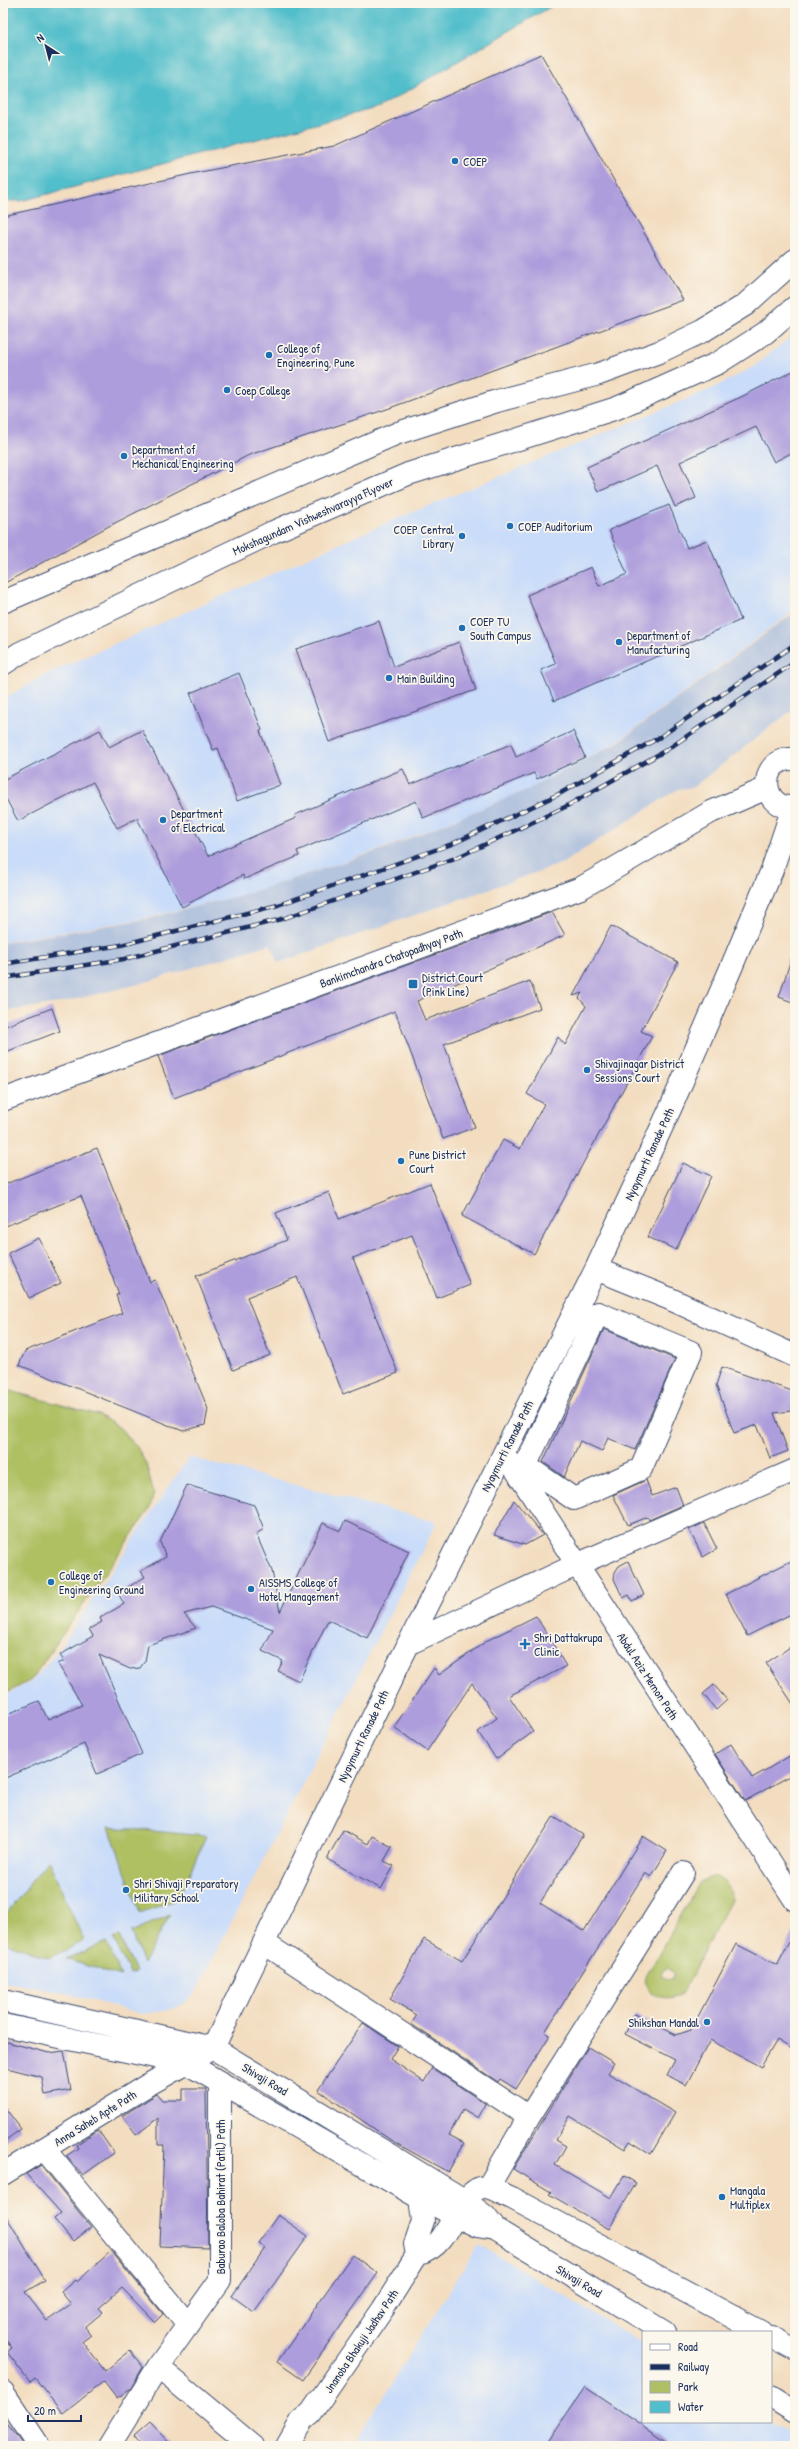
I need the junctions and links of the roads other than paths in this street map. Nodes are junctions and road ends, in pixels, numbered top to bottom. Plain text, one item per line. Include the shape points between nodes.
1 (795, 260) edge
2 (795, 307) edge
3 (3, 602) edge
4 (9, 657) edge
5 (795, 759) edge
6 (767, 788) junction
7 (794, 807) edge
8 (3, 1100) edge
9 (596, 1269) junction
10 (795, 1356) edge
11 (504, 1452) junction
12 (795, 1470) edge
13 (523, 1471) junction
14 (576, 1565) junction
15 (408, 1644) junction
16 (683, 1873) dead end
17 (795, 1900) edge
18 (264, 1943) junction
19 (3, 2001) edge
20 (3, 2025) edge
21 (213, 2048) junction
22 (188, 2064) junction
23 (220, 2083) junction
24 (529, 2117) junction
25 (45, 2150) junction
26 (3, 2174) edge
27 (488, 2187) junction
28 (420, 2198) junction
29 (460, 2208) junction
30 (417, 2255) junction
31 (188, 2325) junction
32 (662, 2331) edge
33 (759, 2331) edge
34 (772, 2338) edge
35 (795, 2350) edge
36 (158, 2367) junction
37 (3, 2392) edge
38 (772, 2398) edge
39 (795, 2412) edge
40 (311, 2413) junction
41 (39, 2446) edge
42 (109, 2446) edge
43 (253, 2446) edge
44 (287, 2446) edge
45 (301, 2446) edge

1 - 3 main road via 745,305 703,331 659,352 599,374 497,401 398,433
2 - 4 main road, Mokshagundam Vishweshvarayya Flyover via 765,333 718,363 617,408 408,474 273,532
5 - 6 main road via 782,760 771,768
6 - 7 main road via 774,800
6 - 8 main road, Bankimchandra Chatopadhyay Path via 711,812 581,888
7 - 9 main road, Nyaymurti Ranade Path via 772,870 731,968 671,1107
9 - 10 main road
9 - 11 main road, Nyaymurti Ranade Path
11 - 13 main road, Abdul Aziz Memon Path
11 - 15 main road, Nyaymurti Ranade Path
12 - 14 main road
13 - 13 main road via 598,1313 691,1352 641,1469 574,1499
13 - 14 main road, Abdul Aziz Memon Path
14 - 15 main road
14 - 17 main road, Abdul Aziz Memon Path
15 - 18 main road, Nyaymurti Ranade Path
16 - 24 main road
18 - 21 main road, Nyaymurti Ranade Path
18 - 24 main road
19 - 21 main road, Shivaji Road
20 - 22 main road, Shivaji Road
21 - 22 main road
21 - 29 main road, Shivaji Road
22 - 23 main road, Shivaji Road
22 - 25 main road, Anna Saheb Apte Path via 146,2086
23 - 28 main road, Shivaji Road
23 - 31 main road, Baburao Baloba Bahirat (Patil) Path via 220,2280
24 - 27 main road
25 - 26 main road, Anna Saheb Apte Path
25 - 31 main road
27 - 29 main road via 479,2187
27 - 33 main road
28 - 29 main road, Shivaji Road
28 - 30 main road via 423,2220 415,2244
29 - 30 main road, Jnanoba Bhakuji Jadhav Path via 439,2242 428,2251
29 - 32 main road, Shivaji Road via 477,2226 495,2229
30 - 40 main road, Jnanoba Bhakuji Jadhav Path
31 - 36 main road, Baburao Baloba Bahirat (Patil) Path
34 - 35 main road
36 - 42 main road, Baburao Baloba Bahirat (Patil) Path
36 - 43 main road
37 - 41 main road
38 - 39 main road
40 - 44 main road, Jnanoba Bhakuji Jadhav Path via 302,2420
40 - 45 main road via 313,2424

